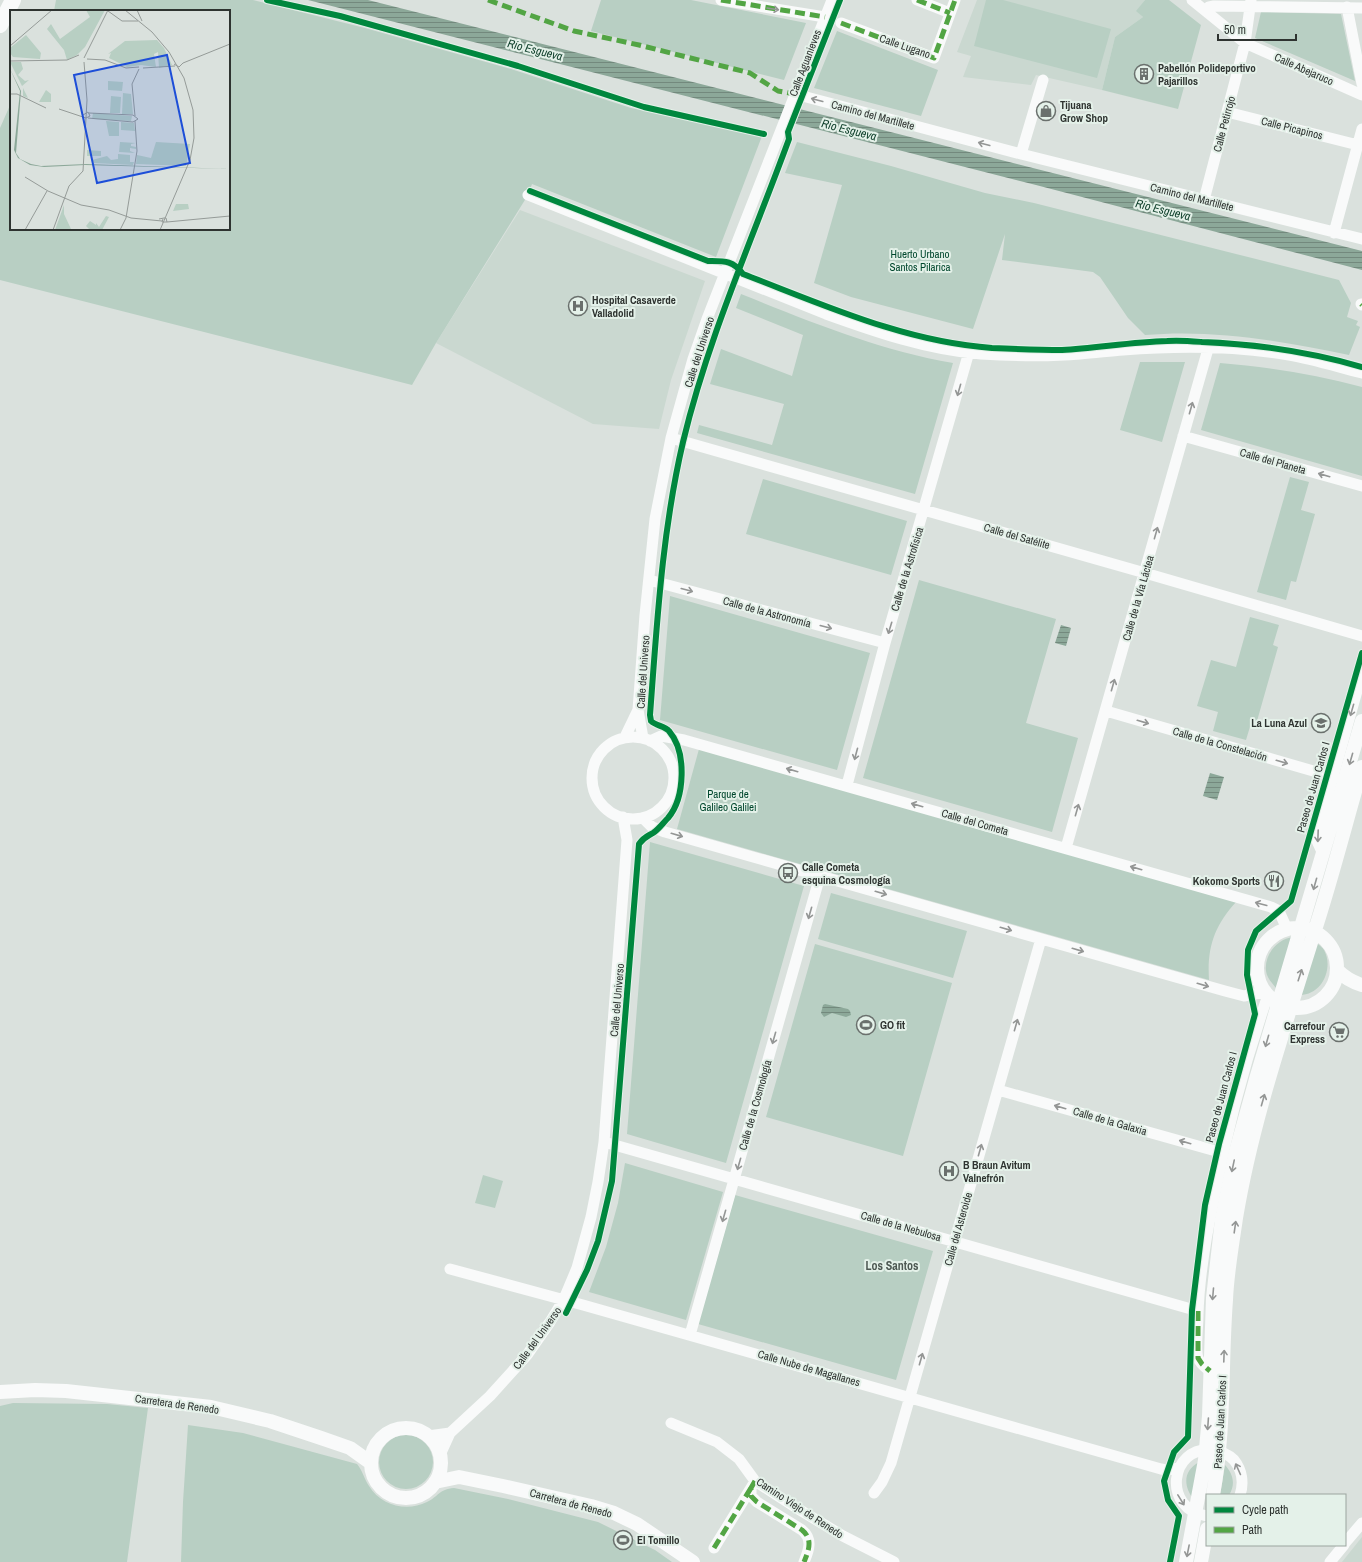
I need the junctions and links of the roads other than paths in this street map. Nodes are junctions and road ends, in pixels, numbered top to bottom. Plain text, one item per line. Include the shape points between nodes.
1 (13, 0) edge
2 (721, 0) edge
3 (832, 0) edge
4 (917, 0) edge
5 (956, 0) edge
6 (1192, 0) edge
7 (1251, 3) edge
8 (1347, 7) junction
9 (1362, 8) edge
10 (1208, 13) junction
11 (950, 14) junction
12 (825, 17) junction
13 (841, 23) dead end
14 (0, 25) edge
15 (1246, 43) junction
16 (1043, 80) dead end
17 (1362, 84) edge
18 (1362, 95) edge
19 (793, 97) junction
20 (1227, 112) junction
21 (1362, 129) edge
22 (780, 130) joint
23 (1358, 145) junction
24 (1021, 154) junction
25 (528, 195) dead end
26 (1204, 200) junction
27 (1334, 233) junction
28 (1362, 240) edge
29 (724, 273) junction
30 (1208, 349) junction
31 (969, 352) junction
32 (1362, 373) edge
33 (1183, 436) junction
34 (671, 438) junction
35 (1362, 486) edge
36 (925, 510) junction
37 (1145, 572) junction
38 (649, 580) junction
39 (1362, 636) edge
40 (885, 643) junction
41 (1362, 673) edge
42 (638, 710) junction
43 (1106, 711) junction
44 (1362, 721) edge
45 (625, 737) junction
46 (647, 739) junction
47 (1362, 767) edge
48 (1334, 777) junction
49 (847, 785) junction
50 (623, 817) junction
51 (639, 818) junction
52 (627, 840) junction
53 (1066, 848) junction
54 (1323, 854) junction
55 (820, 876) junction
56 (1287, 928) junction
57 (1308, 930) junction
58 (1040, 939) junction
59 (1338, 970) junction
60 (1357, 983) edge
61 (1333, 986) junction
62 (1275, 999) junction
63 (998, 1090) junction
64 (604, 1142) junction
65 (1222, 1153) junction
66 (734, 1179) junction
67 (954, 1241) junction
68 (450, 1269) dead end
69 (564, 1299) junction
70 (1198, 1310) junction
71 (690, 1334) junction
72 (1210, 1371) junction
73 (0, 1392) edge
74 (910, 1396) junction
75 (671, 1423) dead end
76 (450, 1432) junction
77 (428, 1436) junction
78 (375, 1446) junction
79 (350, 1448) junction
80 (1213, 1450) junction
81 (441, 1458) junction
82 (371, 1463) junction
83 (1179, 1468) junction
84 (1167, 1470) junction
85 (460, 1477) junction
86 (1176, 1481) junction
87 (435, 1482) junction
88 (753, 1484) junction
89 (874, 1492) dead end
90 (1213, 1494) edge
91 (1240, 1494) edge
92 (1201, 1514) edge
93 (1362, 1523) edge
94 (1206, 1534) edge
95 (1346, 1542) edge
96 (1342, 1546) edge
97 (714, 1548) dead end
98 (693, 1562) edge
99 (804, 1562) edge
100 (894, 1562) edge
101 (1186, 1562) edge
102 (1201, 1562) edge
103 (1330, 1562) edge

1 - 14 highway
2 -> 12 street
3 - 12 street, Calle Aguanieves
4 - 11 street
5 - 11 street, Calle Lugano
6 - 10 street, Calle Abejaruco
7 - 8 street
7 - 10 street via 1209,7
7 - 15 street, Calle Petirrojo
8 - 9 street
8 - 17 street
10 - 15 street, Calle Abejaruco
11 - 13 street, Calle Lugano via 934,58
12 - 19 street, Calle Aguanieves
15 - 18 street, Calle Abejaruco
15 - 20 street, Calle Petirrojo
16 - 24 street
19 - 22 street, Calle Aguanieves
24 -> 19 street, Camino del Martillete
20 - 23 street, Calle Picapinos
20 - 26 street, Calle Petirrojo
21 - 23 street
22 - 29 street, Calle del Universo
23 - 27 street
24 - 26 street, Camino del Martillete
25 - 29 street
26 - 27 street, Camino del Martillete
27 - 28 street, Camino del Martillete
29 - 31 street via 865,328 905,340
29 - 34 street, Calle del Universo via 693,360
30 - 31 street via 1122,350 1041,356
30 - 32 street via 1288,355
33 -> 30 street, Calle de la Vía Láctea
31 -> 36 street, Calle de la Astrofísica
35 -> 33 street, Calle del Planeta
37 -> 33 street, Calle de la Vía Láctea
34 - 36 street, Calle del Satélite
34 - 38 street, Calle del Universo via 656,519
36 - 37 street, Calle del Satélite
36 -> 40 street, Calle de la Astrofísica
37 - 39 street, Calle del Satélite
43 -> 37 street, Calle de la Vía Láctea
38 -> 40 street, Calle de la Astronomía
38 - 42 street, Calle del Universo
40 -> 49 street, Calle de la Astrofísica
41 -> 48 street
42 - 45 street, Calle del Universo
42 - 46 street, Calle del Universo
43 -> 48 street, Calle de la Constelación
53 -> 43 street, Calle de la Vía Láctea
44 -> 54 main road, Paseo de Juan Carlos I
45 - 46 street
45 - 50 street via 614,741 598,755 592,775 596,796 612,813
49 -> 46 street, Calle del Cometa via 672,737
46 - 51 street via 660,746 669,759 674,774 673,785 670,795 657,811
47 - 57 main road, Paseo de Juan Carlos I
48 -> 54 street via 1318,830 1317,842
53 -> 49 street, Calle del Cometa
50 - 51 street
50 - 52 street, Calle del Universo
51 - 52 street, Calle del Universo
51 -> 55 street via 665,832
52 - 64 street, Calle del Universo
56 -> 53 street, Calle del Cometa via 1279,911 1271,907
54 -> 57 main road, Paseo de Juan Carlos I
55 -> 58 street
55 -> 66 street, Calle de la Cosmología
56 - 57 main road
56 - 62 main road via 1271,936 1260,950 1256,966 1259,982
57 - 59 main road via 1326,940 1331,947
57 - 62 main road, Paseo de Juan Carlos I
58 -> 62 street via 1244,996
63 -> 58 street, Calle del Asteroide
59 - 60 main road via 1343,976
59 - 61 main road
60 - 61 main road
61 - 62 main road via 1326,995 1310,1006
62 - 65 street, Paseo de Juan Carlos I via 1242,1080
62 -> 72 main road, Paseo de Juan Carlos I via 1235,1155 1222,1219 1213,1298
80 -> 62 main road, Paseo de Juan Carlos I via 1228,1270
65 -> 63 street, Calle de la Galaxia
67 -> 63 street, Calle del Asteroide
64 - 66 street, Calle de la Nebulosa
64 - 69 street, Calle del Universo via 591,1217 577,1268
65 - 70 street, Paseo de Juan Carlos I via 1208,1225
66 - 67 street, Calle de la Nebulosa
66 -> 71 street, Calle de la Cosmología
67 - 70 street, Calle de la Nebulosa
74 -> 67 street, Calle del Asteroide
68 - 69 street, Calle Nube de Magallanes
69 - 71 street, Calle Nube de Magallanes
69 - 76 street, Calle del Universo via 527,1355 490,1396
70 - 72 street, Paseo de Juan Carlos I via 1198,1358
71 - 74 street, Calle Nube de Magallanes
72 -> 80 main road, Paseo de Juan Carlos I
73 - 79 main road, Carretera de Renedo via 66,1391 211,1407 270,1421
74 - 84 street, Calle Nube de Magallanes
74 - 89 street, Calle del Asteroide via 890,1463 882,1482
75 - 88 street, Camino Viejo de Renedo via 717,1442 740,1459
76 - 77 street
76 - 81 street, Calle del Universo
77 - 78 main road via 412,1428 395,1430 384,1436
77 - 81 main road via 436,1444
78 - 79 main road, Carretera de Renedo
78 - 82 main road
79 - 82 main road, Carretera de Renedo
80 - 83 street via 1190,1455
80 - 90 main road, Paseo de Juan Carlos I
91 -> 80 street via 1242,1481 1235,1462 1229,1456
80 - 92 main road, Paseo de Juan Carlos I
81 - 85 main road, Carretera de Renedo
81 - 87 main road via 440,1473
82 - 87 main road via 376,1480 388,1493 396,1496 414,1497 430,1489
83 - 84 street, Calle Nube de Magallanes
83 - 86 street
84 - 86 street
85 - 87 main road, Carretera de Renedo
85 - 98 main road, Carretera de Renedo via 614,1513 637,1524
86 -> 92 street via 1182,1502 1187,1508
88 - 97 street
88 - 99 street via 751,1496 757,1502 808,1535 810,1543
88 - 100 street, Camino Viejo de Renedo
92 -> 101 main road, Paseo de Juan Carlos I
93 - 95 street
94 - 102 main road
96 - 103 street

